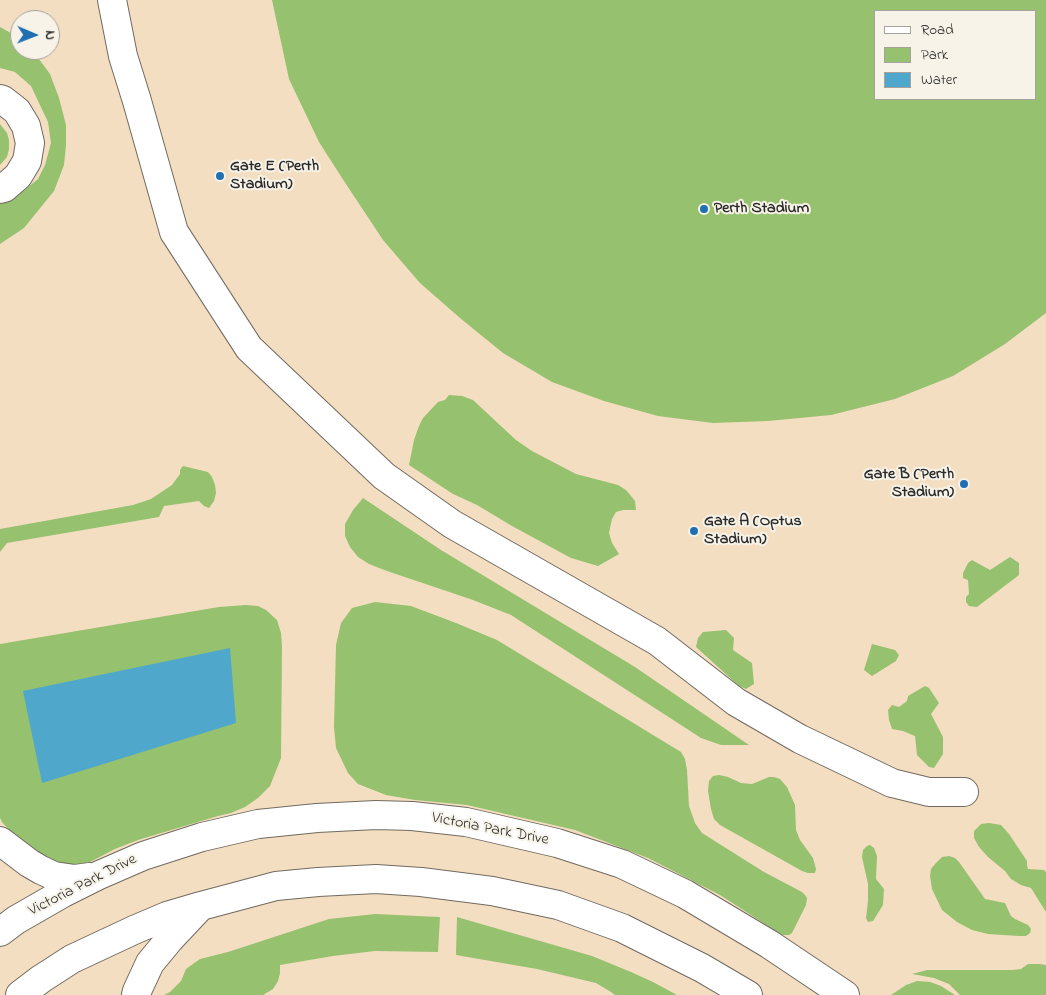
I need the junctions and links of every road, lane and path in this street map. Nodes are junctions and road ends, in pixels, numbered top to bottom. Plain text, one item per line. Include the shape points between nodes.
1 (112, 0) edge
2 (0, 99) edge
3 (0, 189) edge
4 (964, 792) dead end
5 (0, 842) edge
6 (97, 876) junction
7 (201, 906) junction
8 (0, 932) edge
9 (743, 992) edge
10 (20, 995) edge
11 (136, 995) edge
12 (845, 995) edge

1 - 4 street via 123,56 174,232 249,348 384,476 452,524 656,641 736,702 800,739 892,783 929,792
2 - 3 street via 17,111 26,126 30,143 27,161 18,176
5 - 6 street via 54,876 75,879
6 - 8 street, Victoria Park Drive
6 - 12 street, Victoria Park Drive via 202,837 258,824 376,815 466,822 557,843 622,864 684,894 769,944
7 - 9 street via 276,886 318,882 402,881 492,891 558,906 622,928
7 - 10 street via 167,916 72,959
7 - 11 street via 150,963

